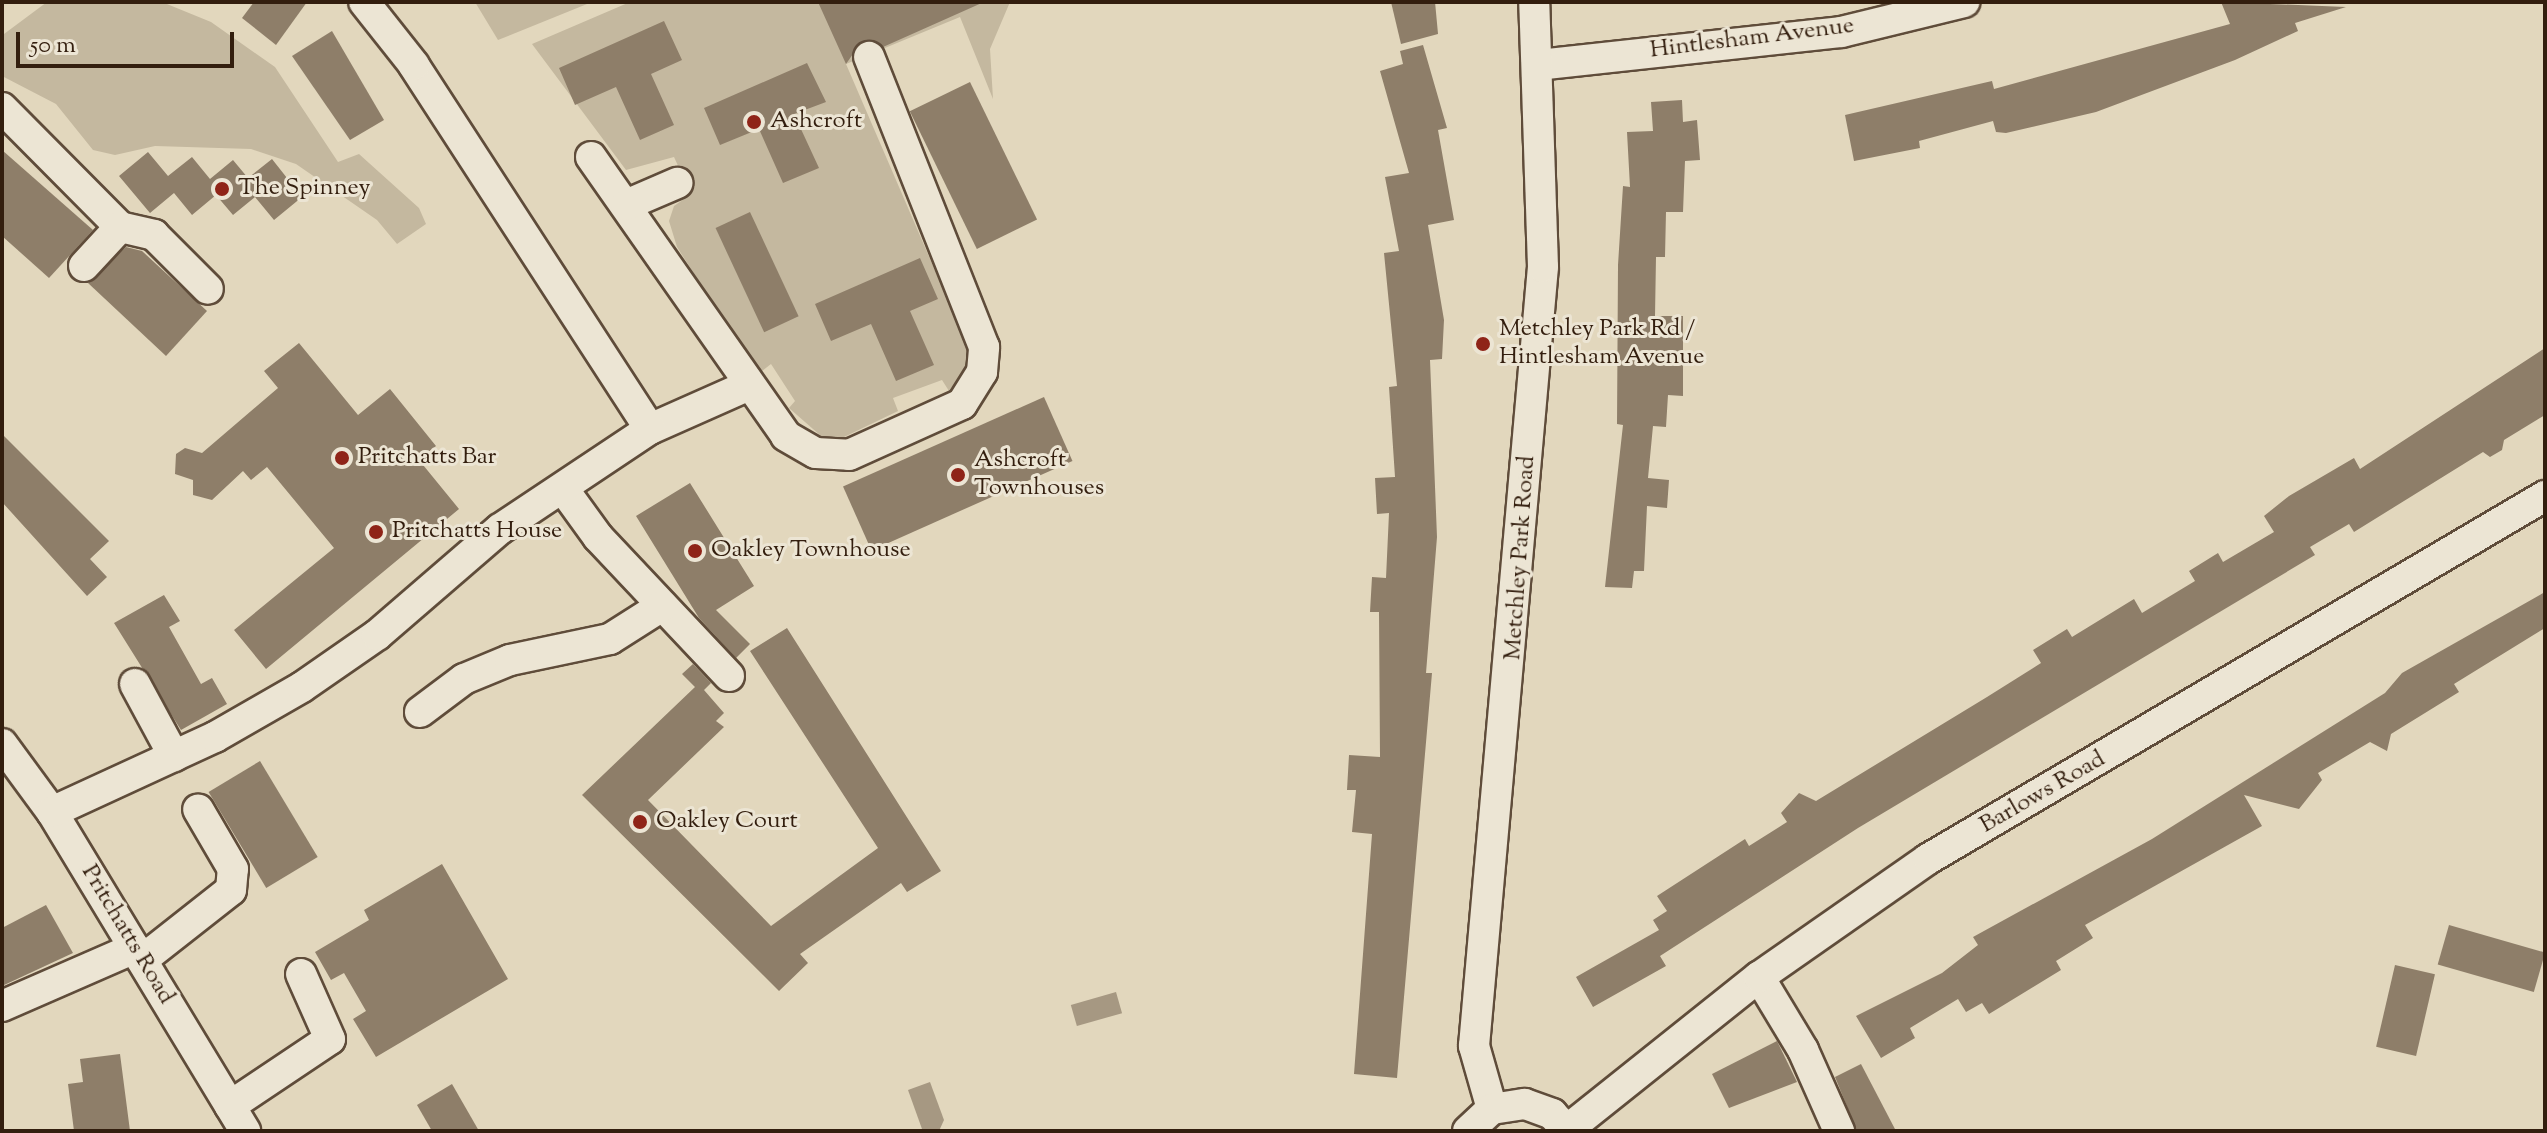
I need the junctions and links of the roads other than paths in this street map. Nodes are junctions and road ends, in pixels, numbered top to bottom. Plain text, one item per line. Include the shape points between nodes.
1 (364, 2) edge
2 (1534, 2) edge
3 (1964, 2) edge
4 (869, 57) dead end
5 (1538, 65) junction
6 (2, 108) edge
7 (591, 157) dead end
8 (677, 183) dead end
9 (626, 205) junction
10 (120, 227) junction
11 (84, 266) dead end
12 (208, 289) dead end
13 (747, 386) junction
14 (650, 429) junction
15 (564, 490) junction
16 (2545, 496) edge
17 (662, 606) junction
18 (729, 676) dead end
19 (135, 684) dead end
20 (420, 712) dead end
21 (2, 744) edge
22 (174, 756) junction
23 (198, 809) dead end
24 (52, 812) junction
25 (139, 954) junction
26 (301, 974) dead end
27 (1759, 977) junction
28 (2, 1006) edge
29 (1492, 1109) junction
30 (237, 1119) edge
31 (1468, 1131) edge
32 (1568, 1131) edge
33 (1839, 1131) edge

1 - 14 street via 464,141
2 - 5 street, Metchley Park Road
3 - 5 street, Hintlesham Avenue via 1841,32
4 - 13 street via 976,319 982,372 962,404 849,455 816,453 786,436
5 - 29 street, Metchley Park Road via 1543,267 1494,888 1474,1046
6 - 10 street
7 - 9 street
8 - 9 street
9 - 13 street
10 - 11 street
10 - 12 street via 154,235
13 - 14 street
14 - 15 street
15 - 17 street
15 - 22 street via 500,529 377,635 302,687
16 - 27 street, Barlows Road via 1928,859
17 - 18 street
17 - 20 street via 610,639 510,660 464,679
19 - 22 street
21 - 24 street, Pritchatts Road
22 - 24 street
23 - 25 street via 233,869 231,890
24 - 25 street, Pritchatts Road
25 - 28 street
25 - 30 street, Pritchatts Road
26 - 30 street via 330,1039
27 - 32 street, Barlows Road
27 - 33 street via 1803,1050
29 - 31 street
29 - 32 street via 1539,1107

